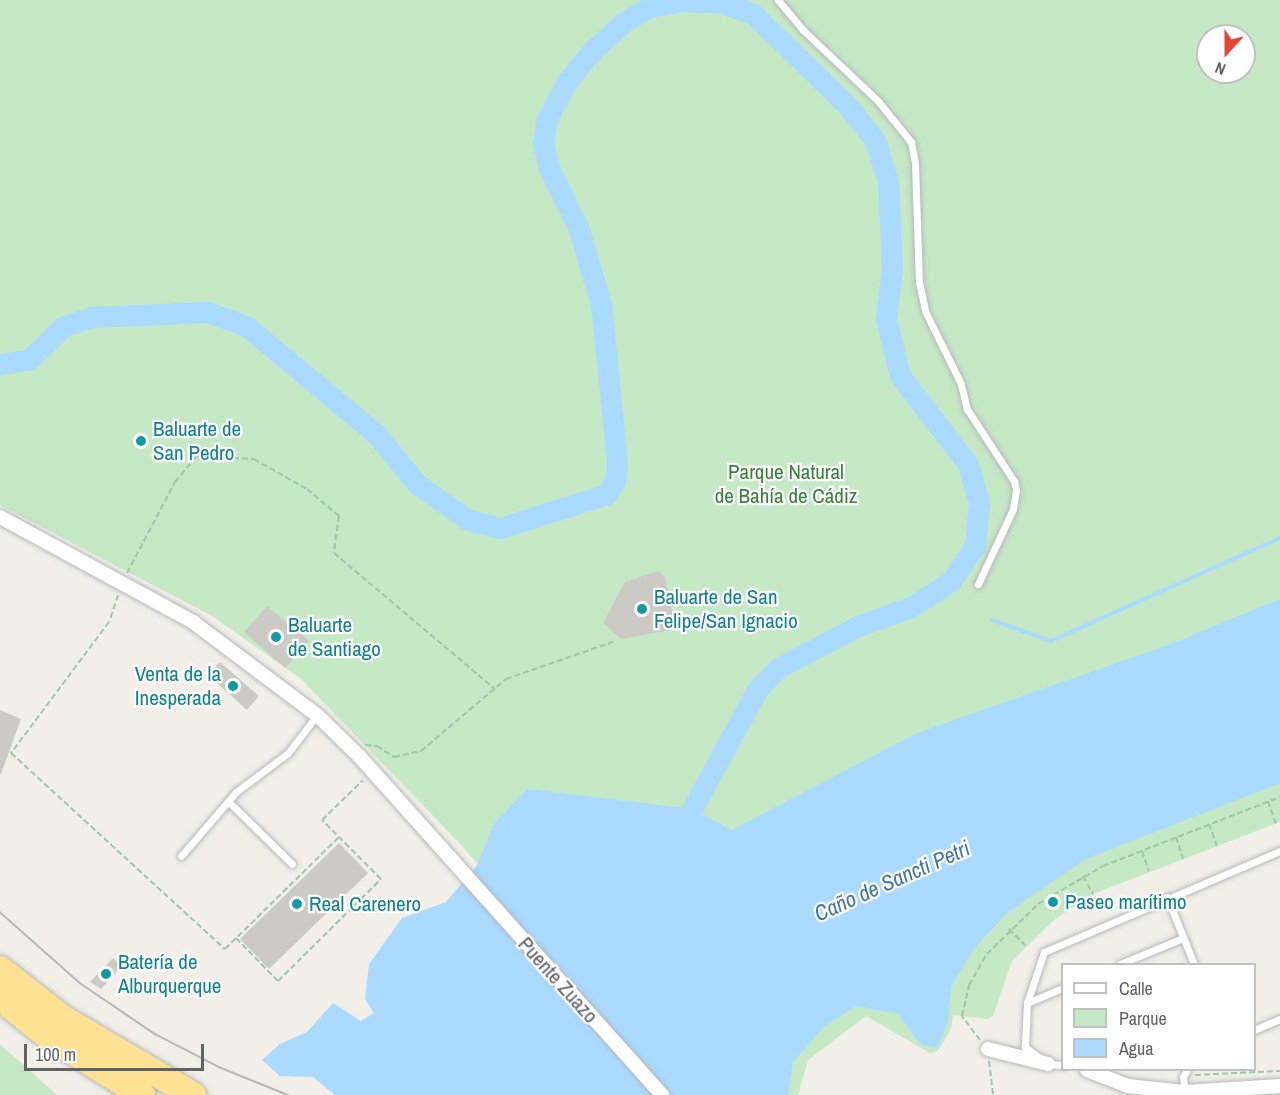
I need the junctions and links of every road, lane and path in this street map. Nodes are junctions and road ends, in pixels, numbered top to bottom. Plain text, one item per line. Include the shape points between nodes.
1 (778, 0) edge
2 (0, 517) edge
3 (123, 583) junction
4 (978, 584) dead end
5 (613, 642) dead end
6 (495, 689) junction
7 (317, 716) junction
8 (355, 751) junction
9 (372, 771) junction
10 (1280, 797) edge
11 (1268, 801) junction
12 (229, 802) junction
13 (1209, 824) junction
14 (1276, 824) dead end
15 (339, 837) junction
16 (1176, 837) junction
17 (1217, 846) dead end
18 (1142, 850) junction
19 (1280, 851) edge
20 (181, 856) dead end
21 (1183, 859) dead end
22 (292, 864) dead end
23 (1149, 871) dead end
24 (1083, 876) junction
25 (1093, 894) dead end
26 (1167, 897) junction
27 (1009, 929) junction
28 (236, 938) junction
29 (1183, 938) junction
30 (1026, 946) dead end
31 (1122, 963) edge
32 (1194, 963) edge
33 (0, 969) edge
34 (1061, 988) edge
35 (0, 998) edge
36 (1027, 1003) junction
37 (1280, 1019) edge
38 (1256, 1029) edge
39 (988, 1049) junction
40 (1055, 1064) edge
41 (1090, 1071) edge
42 (1186, 1071) edge
43 (1280, 1071) edge
44 (1183, 1077) junction
45 (1280, 1086) edge
46 (1185, 1094) edge
47 (142, 1095) edge
48 (193, 1095) edge
49 (662, 1095) edge
50 (993, 1095) edge

1 - 4 lane via 803,30 879,100 911,142 919,282 925,311 961,384 967,409 1016,490 1013,509
2 - 3 street, Puente Zuazo
3 - 6 path via 159,509 197,456 254,459 308,489 339,516 334,553
3 - 7 street, Puente Zuazo via 228,645
3 - 28 path via 109,622 11,753 225,949
5 - 6 path via 506,679
6 - 8 path via 421,751 394,757 368,744
7 - 8 street, Puente Zuazo
7 - 12 lane via 288,753 236,792
8 - 9 street, Puente Zuazo
9 - 15 path via 322,820
9 - 49 street, Puente Zuazo
10 - 11 path
11 - 13 path
11 - 14 path
12 - 20 lane
12 - 22 lane
13 - 16 path
13 - 17 path
15 - 28 path
15 - 28 path via 381,879 278,981
16 - 18 path
16 - 21 path
18 - 23 path
18 - 24 path
19 - 26 lane
24 - 25 path
24 - 27 path via 1038,904
26 - 29 lane
26 - 36 lane via 1044,952
27 - 30 path
27 - 39 path via 976,968 964,999 962,1016
29 - 31 lane
29 - 32 lane
33 - 48 highway via 64,1019
34 - 36 lane
35 - 47 highway via 49,1037
36 - 40 lane via 1025,1047
37 - 38 lane
39 - 40 street
39 - 50 path
41 - 46 street via 1128,1086
42 - 44 lane
43 - 44 path
44 - 46 lane
45 - 46 street

